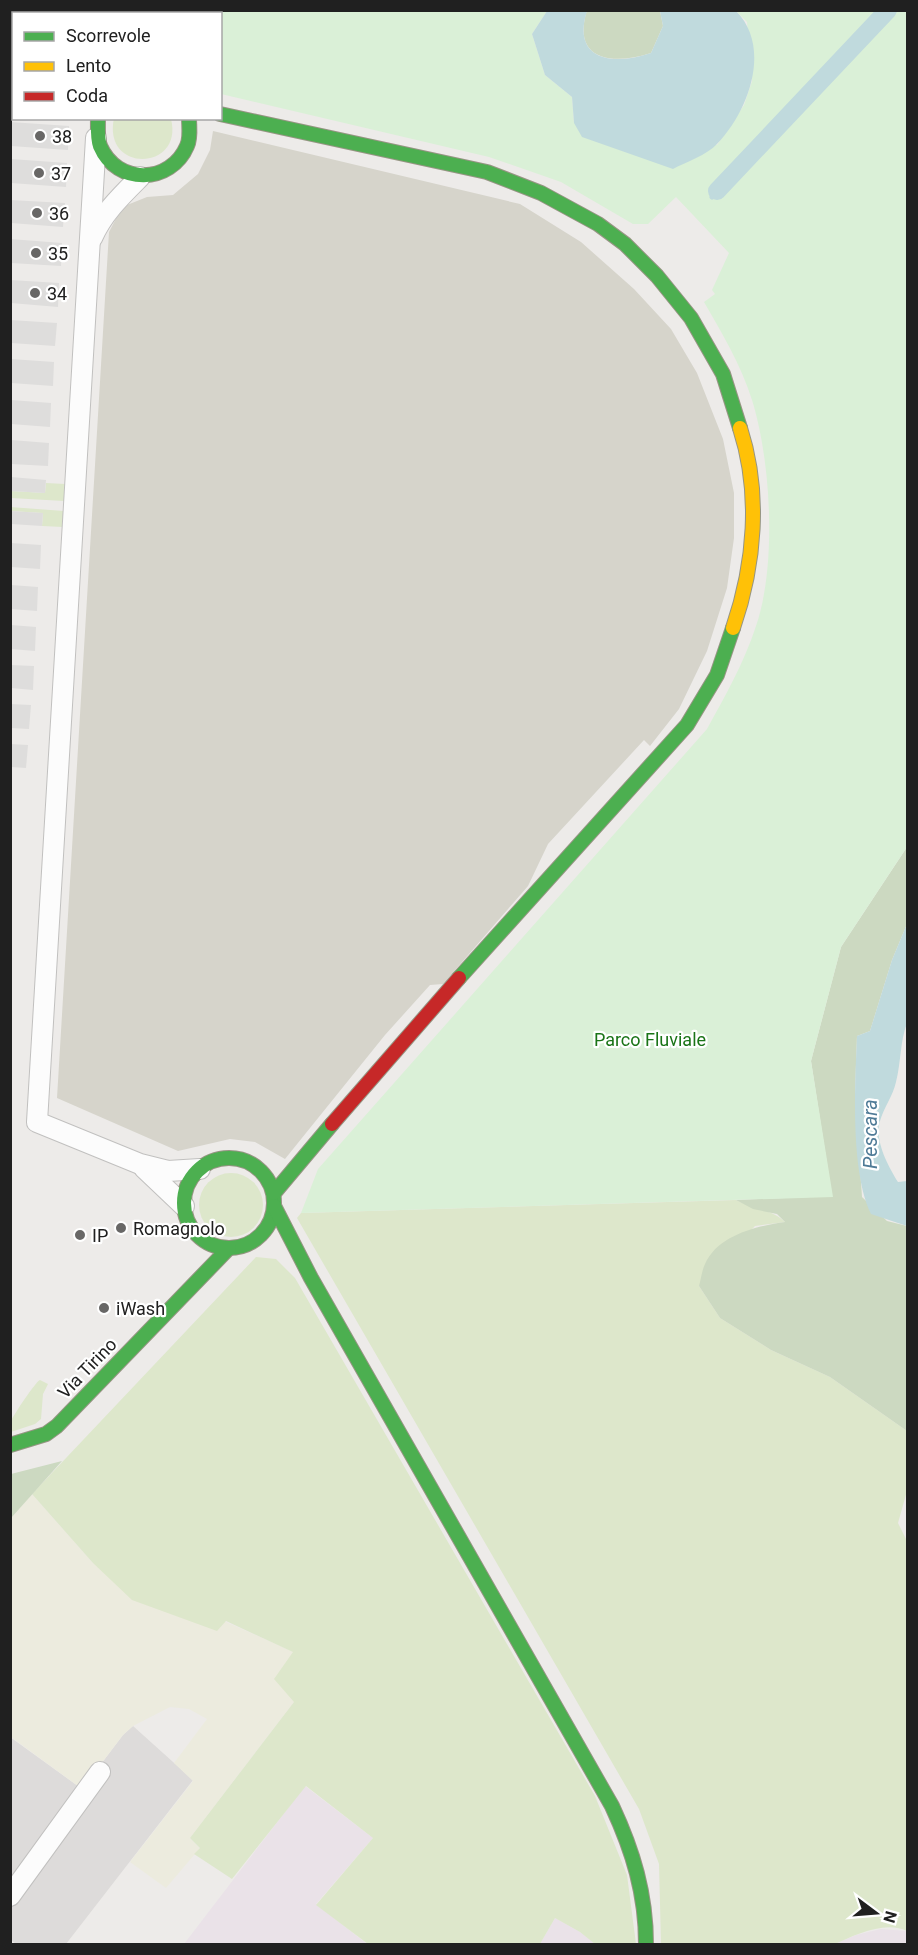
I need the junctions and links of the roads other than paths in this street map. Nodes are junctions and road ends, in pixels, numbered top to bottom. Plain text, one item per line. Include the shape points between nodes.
1 (222, 114) edge
2 (189, 120) edge
3 (97, 125) edge
4 (140, 177) junction
5 (89, 246) junction
6 (140, 1164) junction
7 (200, 1168) junction
8 (274, 1199) junction
9 (184, 1206) junction
10 (249, 1244) junction
11 (229, 1248) junction
12 (268, 1248) dead end
13 (283, 1254) dead end
14 (311, 1278) junction
15 (10, 1444) edge
16 (100, 1772) dead end
17 (10, 1896) edge
18 (646, 1944) edge

1 - 8 street via 487,172 541,194 598,224 625,244 692,318 723,374 749,456 754,527 743,599 717,675 687,725 394,1050
2 - 4 street via 190,140 180,160 162,174
3 - 4 street via 99,145 114,167
3 - 5 street
4 - 5 street via 99,223
5 - 6 street via 37,1122
6 - 7 street via 168,1171
6 - 9 street
7 - 8 street via 224,1158 250,1163 269,1181
7 - 9 street via 188,1185
8 - 10 street via 267,1228
8 - 14 street
9 - 11 street via 190,1224 202,1239
10 - 11 street
10 - 12 street
11 - 15 street, Via Tirino via 57,1426 46,1434
13 - 14 street
14 - 18 street via 612,1806 637,1862 643,1888
16 - 17 street

